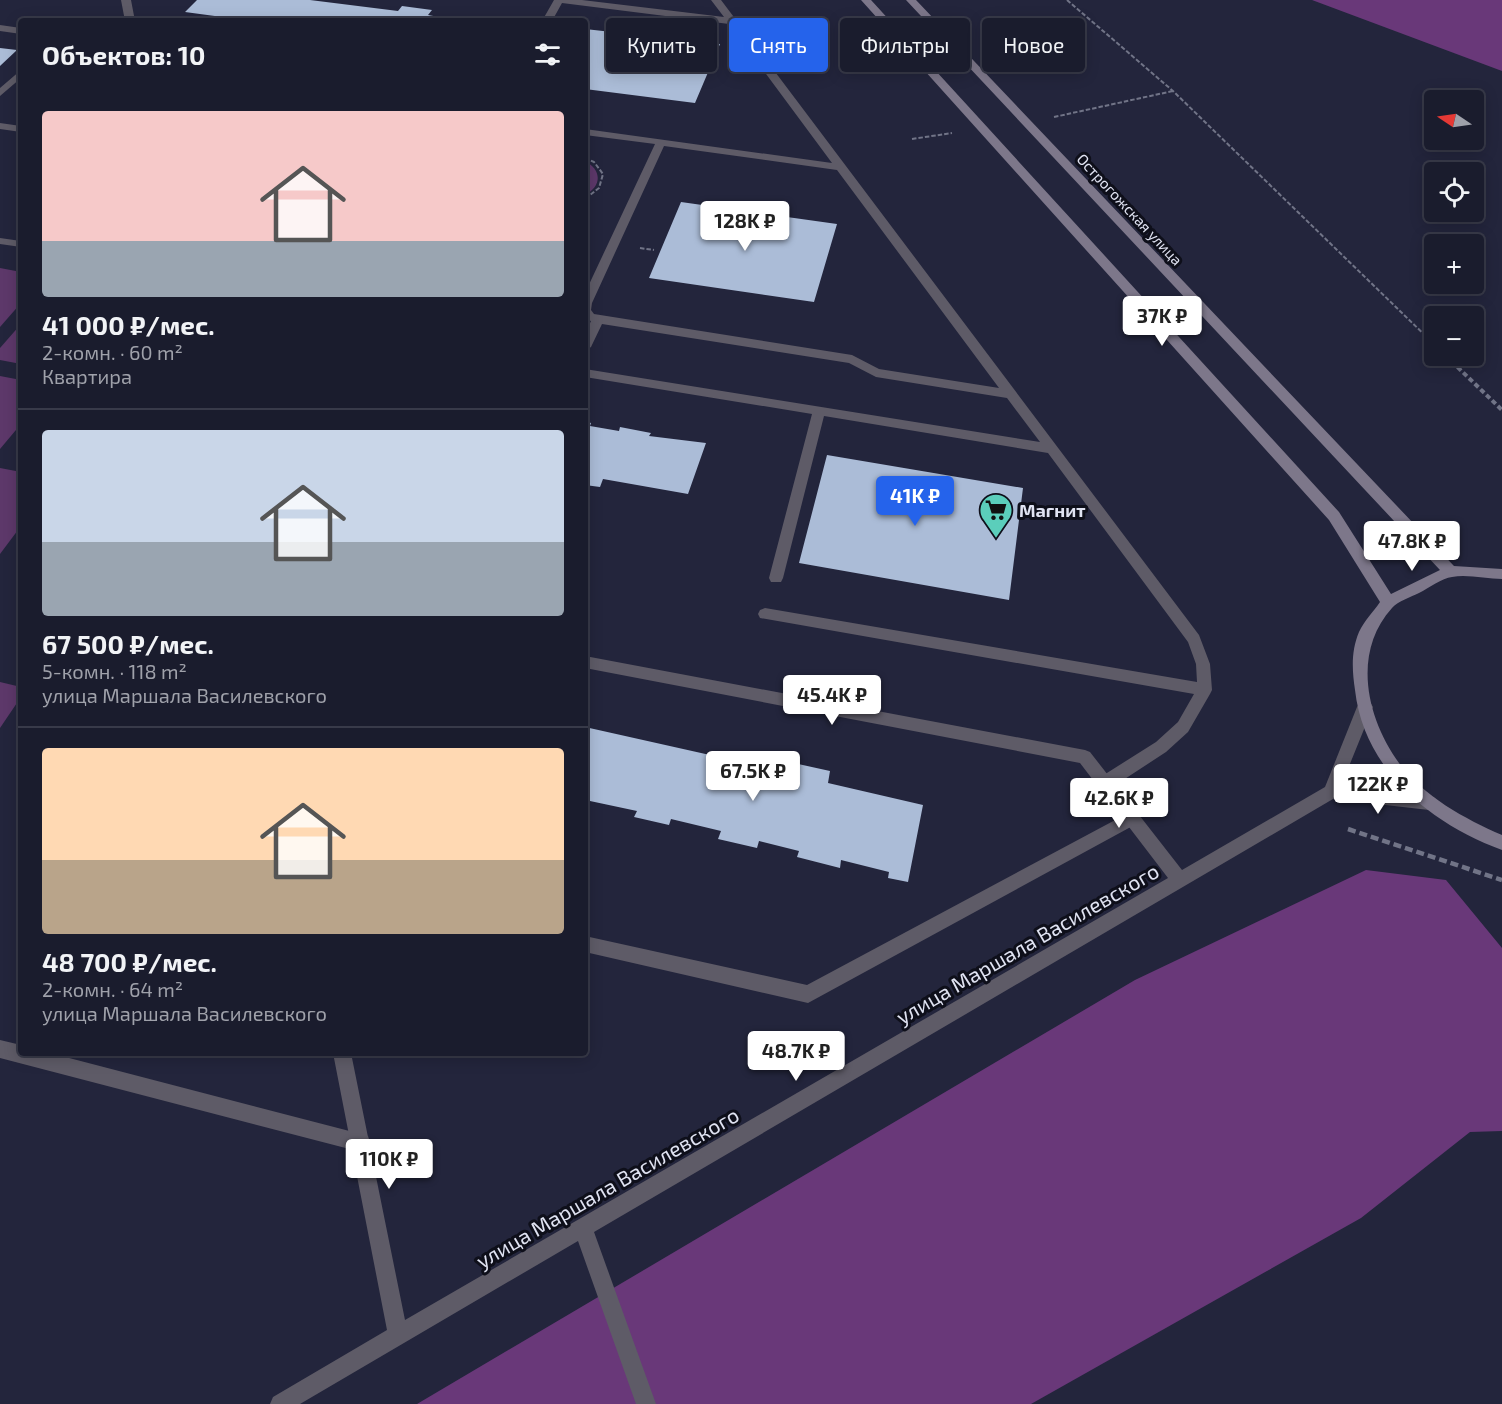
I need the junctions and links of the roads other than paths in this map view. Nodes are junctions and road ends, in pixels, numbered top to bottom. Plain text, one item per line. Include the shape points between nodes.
1 (126, 0) edge
2 (560, 0) edge
3 (716, 0) edge
4 (866, 0) edge
5 (911, 0) edge
6 (129, 18) edge
7 (549, 18) edge
8 (729, 18) edge
9 (729, 21) edge
10 (0, 28) edge
11 (18, 31) edge
12 (769, 72) edge
13 (18, 76) edge
14 (0, 93) edge
15 (0, 126) edge
16 (18, 129) edge
17 (588, 132) edge
18 (662, 142) junction
19 (840, 166) junction
20 (0, 241) edge
21 (18, 244) edge
22 (588, 299) edge
23 (588, 315) edge
24 (598, 319) junction
25 (588, 341) edge
26 (588, 373) edge
27 (1011, 394) junction
28 (819, 411) junction
29 (1053, 449) junction
30 (1450, 571) junction
31 (1502, 574) edge
32 (776, 578) dead end
33 (1388, 602) junction
34 (765, 614) dead end
35 (588, 663) edge
36 (1205, 690) junction
37 (1365, 707) junction
38 (1105, 783) junction
39 (1330, 792) junction
40 (1429, 803) junction
41 (1132, 818) junction
42 (1502, 843) edge
43 (1179, 880) junction
44 (588, 945) edge
45 (0, 1049) edge
46 (18, 1054) edge
47 (27, 1056) edge
48 (343, 1056) edge
49 (361, 1143) junction
50 (584, 1227) junction
51 (398, 1335) junction
52 (280, 1404) edge
53 (646, 1404) edge

1 - 6 street
2 - 7 street
2 - 9 street
3 - 8 street
4 - 33 street via 1334,516
5 - 30 street, Острогожская улица
10 - 11 street
12 - 19 street
13 - 14 street
15 - 16 street
17 - 18 street
18 - 19 street
18 - 22 street
19 - 27 street
20 - 21 street
23 - 24 street
24 - 25 street
24 - 27 street via 852,358 876,373
26 - 28 street
27 - 29 street
28 - 29 street
28 - 32 street
29 - 36 street via 1194,639 1203,664
30 - 31 street
30 - 33 street
33 - 37 street via 1366,633 1359,664
34 - 36 street
35 - 38 street via 1086,757
36 - 38 street via 1183,727 1161,747
37 - 39 street
37 - 40 street via 1372,732 1394,769
38 - 41 street
39 - 40 street
39 - 43 street, улица Маршала Василевского
40 - 42 street
41 - 43 street
41 - 44 street via 808,994
43 - 50 street, улица Маршала Василевского
45 - 46 street
47 - 49 street
48 - 49 street
49 - 51 street
50 - 51 street, улица Маршала Василевского
50 - 53 street
51 - 52 street, улица Маршала Василевского

